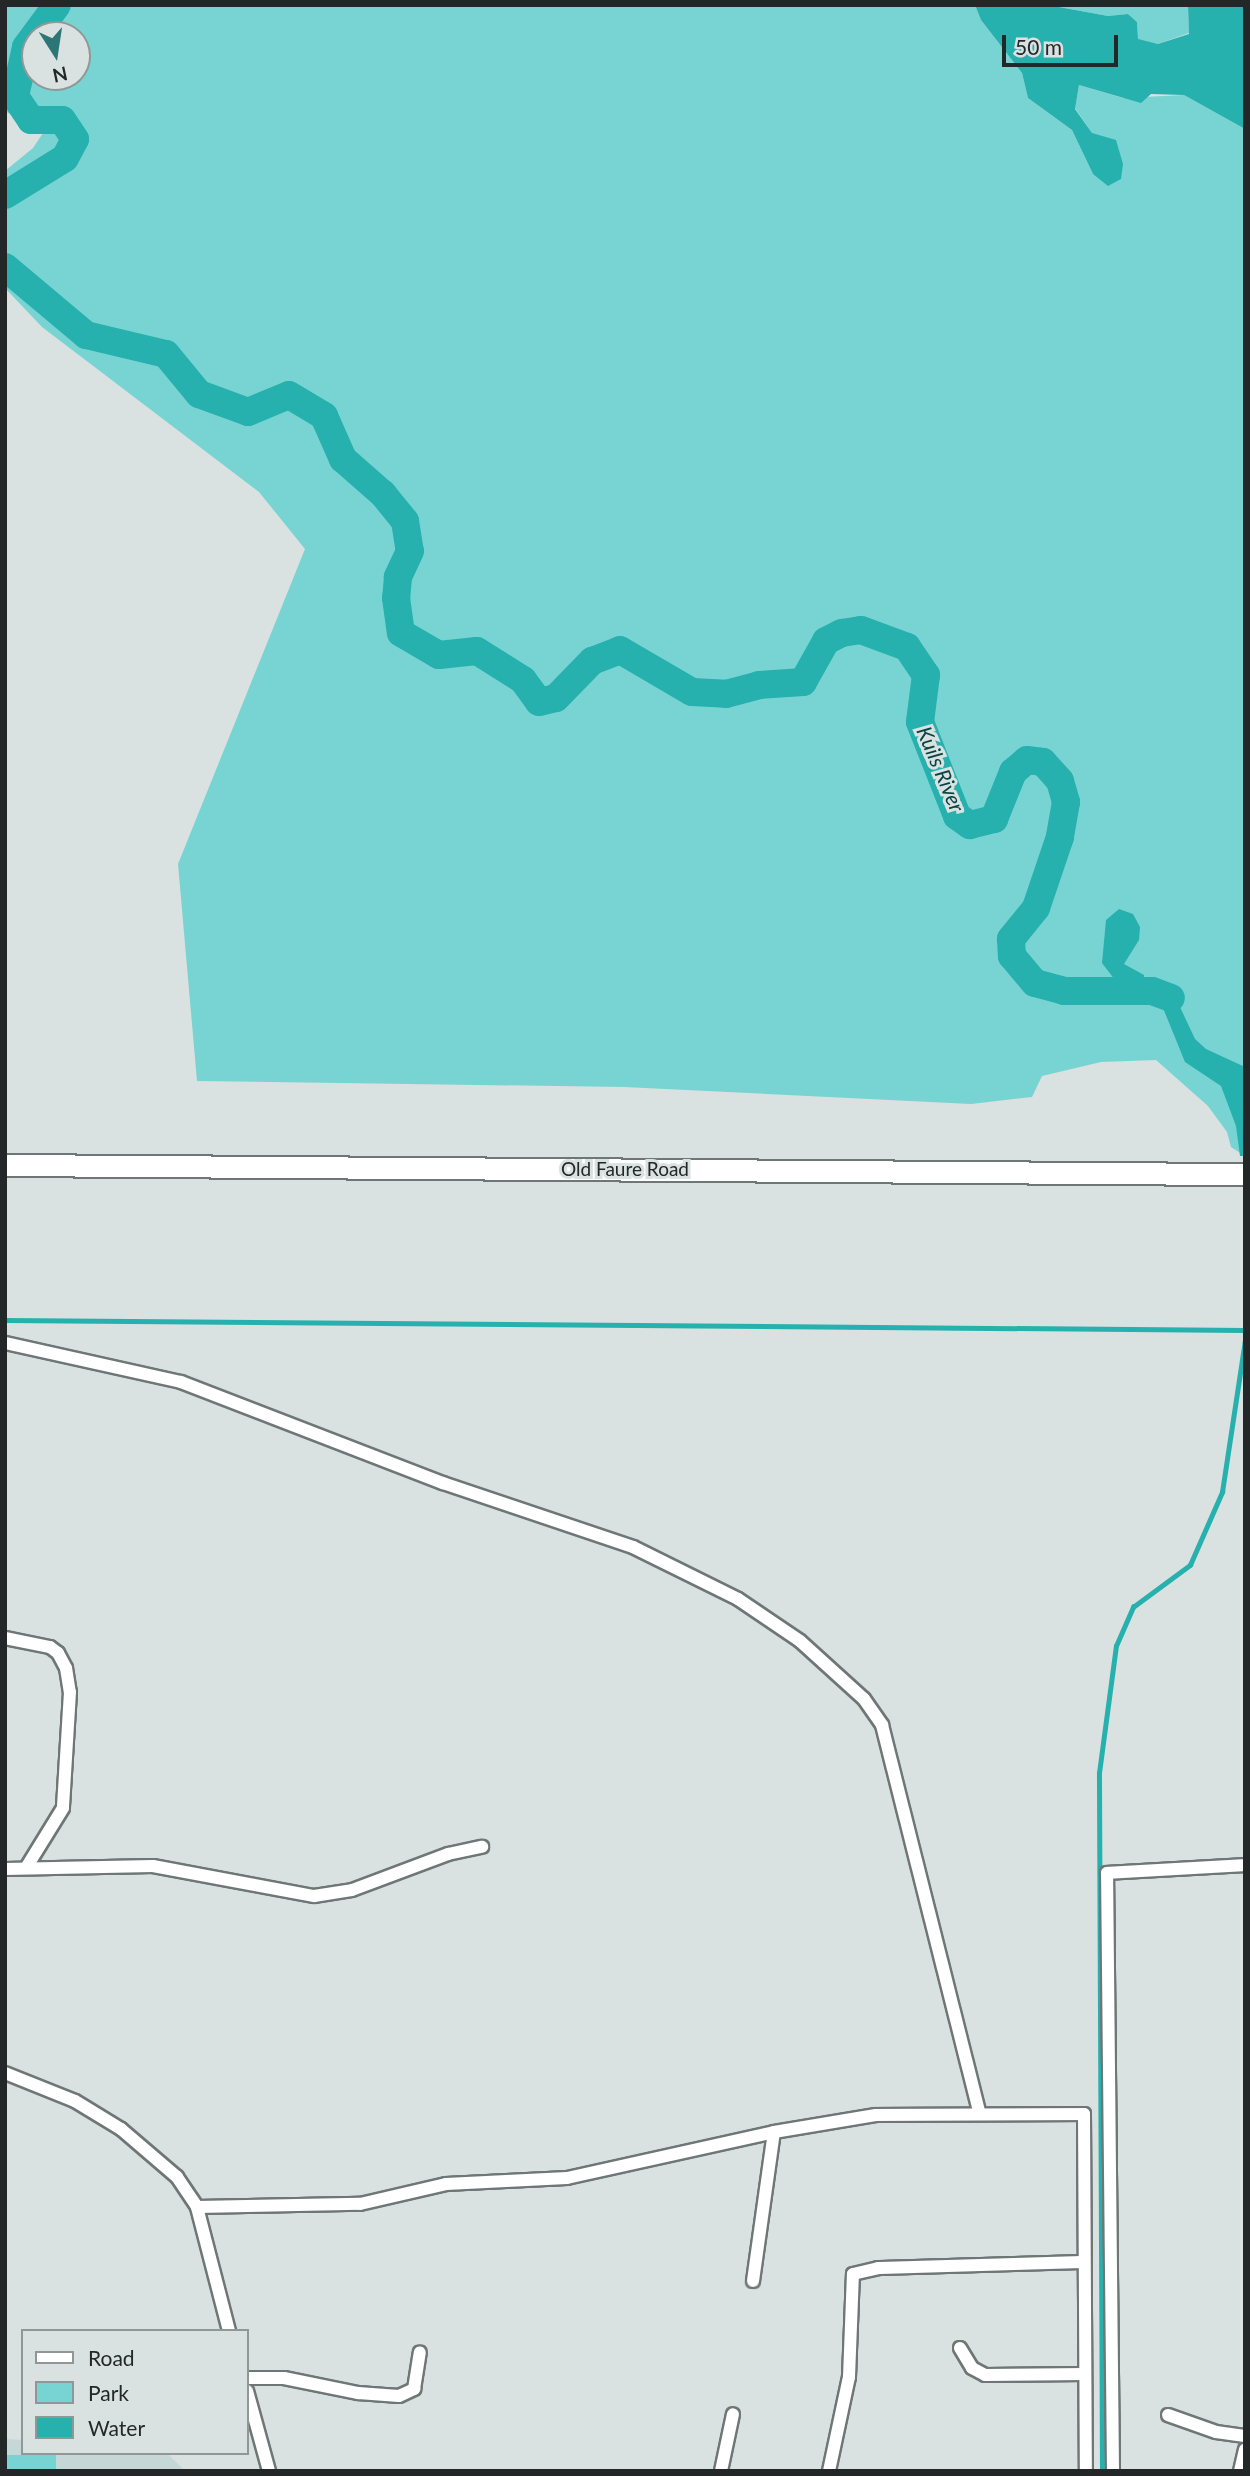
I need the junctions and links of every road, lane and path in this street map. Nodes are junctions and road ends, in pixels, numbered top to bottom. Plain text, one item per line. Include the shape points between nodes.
1 (5, 1165) edge
2 (1239, 1174) edge
3 (5, 1343) edge
4 (5, 1638) edge
5 (482, 1847) dead end
6 (1245, 1865) edge
7 (26, 1868) junction
8 (5, 1869) edge
9 (5, 2073) edge
10 (979, 2112) junction
11 (774, 2132) junction
12 (197, 2207) junction
13 (1084, 2262) junction
14 (753, 2281) dead end
15 (228, 2329) edge
16 (960, 2348) dead end
17 (420, 2353) dead end
18 (1085, 2374) junction
19 (248, 2378) edge
20 (248, 2394) edge
21 (733, 2414) dead end
22 (1168, 2415) dead end
23 (1245, 2436) edge
24 (1245, 2450) edge
25 (270, 2471) edge
26 (722, 2471) edge
27 (829, 2471) edge
28 (1086, 2471) edge
29 (1113, 2471) edge
30 (1240, 2471) edge

1 - 2 main road, Old Faure Road
3 - 10 street via 181,1382 443,1483 633,1547 738,1600 800,1641 864,1699 881,1725
4 - 7 street via 50,1647 58,1653 70,1692 63,1808
5 - 7 street via 448,1854 352,1891 314,1896 153,1866
6 - 29 street via 1107,1873
7 - 8 street
9 - 12 street via 75,2101 121,2129 177,2177
10 - 11 street via 876,2115
10 - 13 street via 1084,2114
11 - 12 street via 567,2178 446,2184 360,2204
11 - 14 street
12 - 15 street
13 - 18 street
13 - 27 street via 878,2268 853,2274 849,2377
16 - 18 street via 972,2368 985,2375
17 - 19 street via 414,2389 399,2396 284,2378
18 - 28 street
20 - 25 street
21 - 26 street
22 - 23 street via 1216,2432
24 - 30 street

